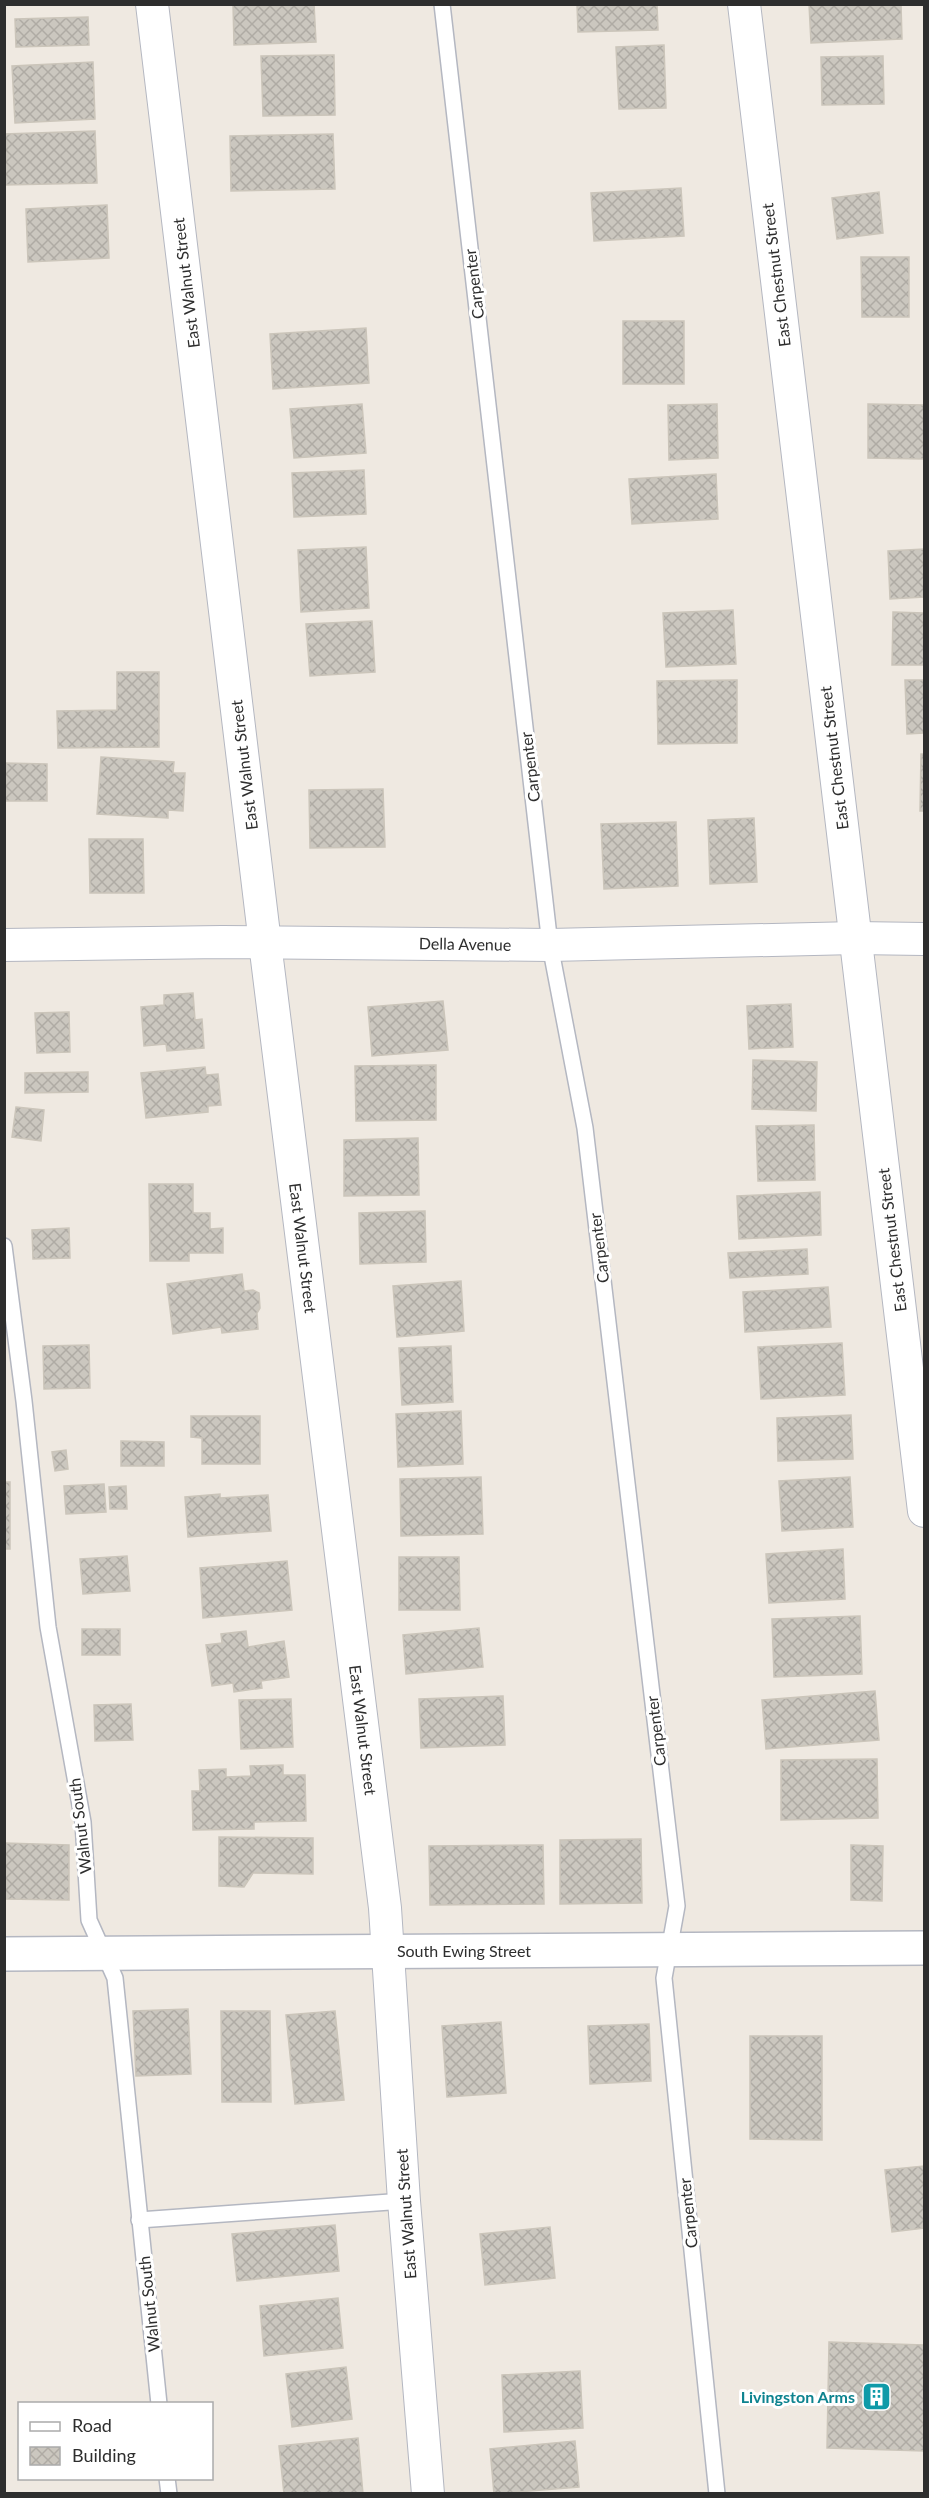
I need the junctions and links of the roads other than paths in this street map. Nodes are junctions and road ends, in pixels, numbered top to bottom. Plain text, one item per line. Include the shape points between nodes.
1 (152, 4) edge
2 (442, 4) edge
3 (744, 4) edge
4 (855, 938) junction
5 (924, 939) edge
6 (265, 943) junction
7 (4, 945) edge
8 (550, 945) junction
9 (4, 1246) edge
10 (924, 1510) edge
11 (924, 1948) edge
12 (669, 1950) junction
13 (388, 1951) junction
14 (102, 1953) junction
15 (4, 1954) edge
16 (404, 2201) junction
17 (139, 2220) junction
18 (159, 2402) edge
19 (428, 2493) edge
20 (717, 2493) edge

1 - 6 street, East Walnut Street
2 - 8 lane, Carpenter
3 - 4 street, East Chestnut Street
4 - 5 street, Della Avenue
4 - 8 street, Della Avenue
4 - 10 street, East Chestnut Street
6 - 7 street, Della Avenue
6 - 8 street, Della Avenue
6 - 13 street, East Walnut Street
8 - 12 lane, Carpenter via 585,1128 677,1906
9 - 14 lane, Walnut South via 48,1628 83,1822 89,1920
11 - 12 street, South Ewing Street
12 - 13 street, South Ewing Street
12 - 20 lane, Carpenter via 664,1978
13 - 14 street, South Ewing Street
13 - 16 street, East Walnut Street
14 - 15 street, South Ewing Street
14 - 17 lane, Walnut South via 115,1978
16 - 17 lane
16 - 19 street, East Walnut Street
17 - 18 lane, Walnut South

